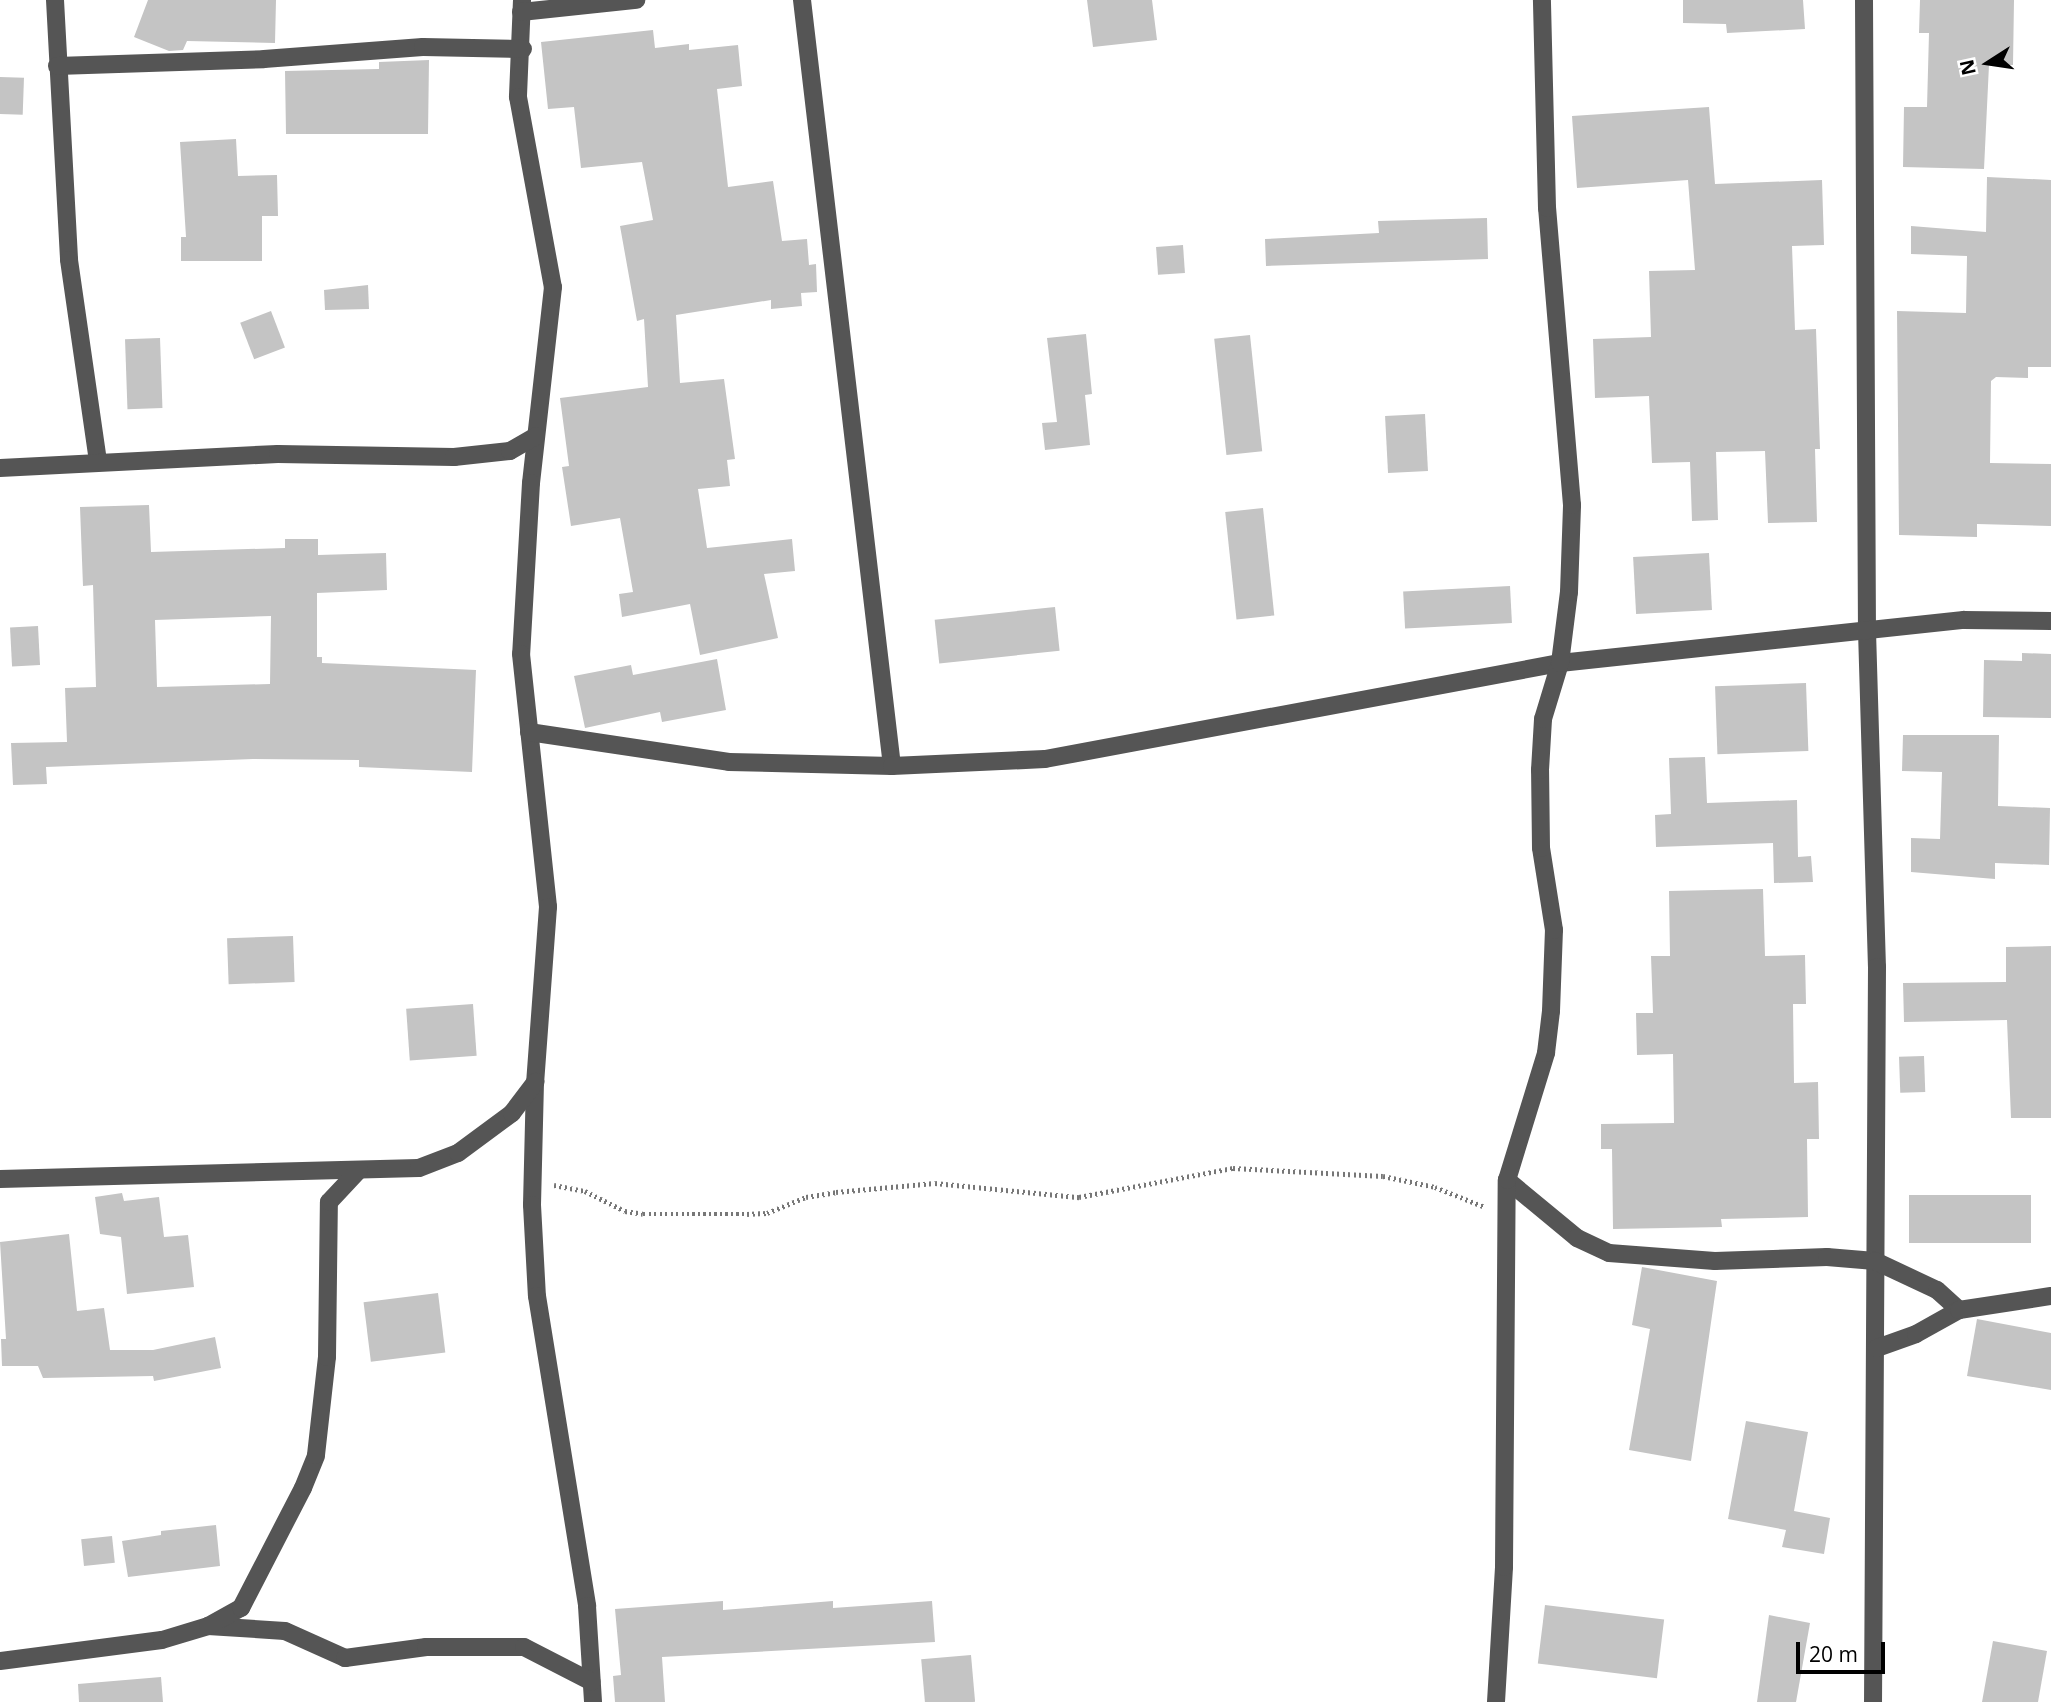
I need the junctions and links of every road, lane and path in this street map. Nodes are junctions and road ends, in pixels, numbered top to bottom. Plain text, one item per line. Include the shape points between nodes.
1 (55, 0) edge
2 (636, 0) edge
3 (802, 0) edge
4 (1542, 0) edge
5 (1864, 0) edge
6 (522, 6) edge
7 (523, 49) junction
8 (57, 66) junction
9 (536, 436) junction
10 (98, 462) junction
11 (0, 468) edge
12 (2051, 621) edge
13 (1867, 632) junction
14 (1560, 663) junction
15 (529, 732) junction
16 (892, 766) junction
17 (535, 1082) junction
18 (359, 1170) junction
19 (0, 1179) edge
20 (1507, 1180) junction
21 (533, 1184) junction
22 (1506, 1215) junction
23 (1875, 1261) junction
24 (2051, 1296) edge
25 (1959, 1310) junction
26 (1877, 1348) junction
27 (208, 1626) junction
28 (0, 1661) edge
29 (592, 1682) junction
30 (593, 1702) edge
31 (1496, 1702) edge
32 (1873, 1702) edge

1 - 8 street
2 - 6 street
3 - 16 street
4 - 14 street via 1547,208 1572,505 1569,592
5 - 13 street
6 - 7 street
7 - 8 street via 423,47 264,59
7 - 9 street via 518,97 553,286
8 - 10 street via 69,260
9 - 10 street via 510,451 454,457 278,454
9 - 15 street via 521,653
10 - 11 street
12 - 13 street via 1964,620
13 - 14 street
13 - 23 street via 1877,968
14 - 16 street via 1045,759
14 - 20 street via 1543,719 1540,771 1541,848 1553,930 1551,1011 1546,1053
15 - 16 street via 730,762
15 - 17 street via 548,907
17 - 18 street via 512,1113 437,1163
17 - 21 street
18 - 19 street
18 - 27 street via 329,1202 327,1357 316,1455 241,1608
20 - 22 street
20 - 23 street via 1577,1238 1609,1253 1715,1261 1827,1257
21 - 22 path via 565,1185 643,1214 747,1214 767,1213 806,1197 836,1192 934,1183 1079,1197 1233,1168 1383,1176 1435,1187
21 - 29 street via 537,1296 587,1606
22 - 31 street via 1504,1567
23 - 25 street via 1937,1290
23 - 26 street
24 - 25 street
25 - 26 street via 1916,1334
26 - 32 street
27 - 28 street via 162,1640
27 - 29 street via 285,1631 345,1658 426,1647 524,1647
29 - 30 street

